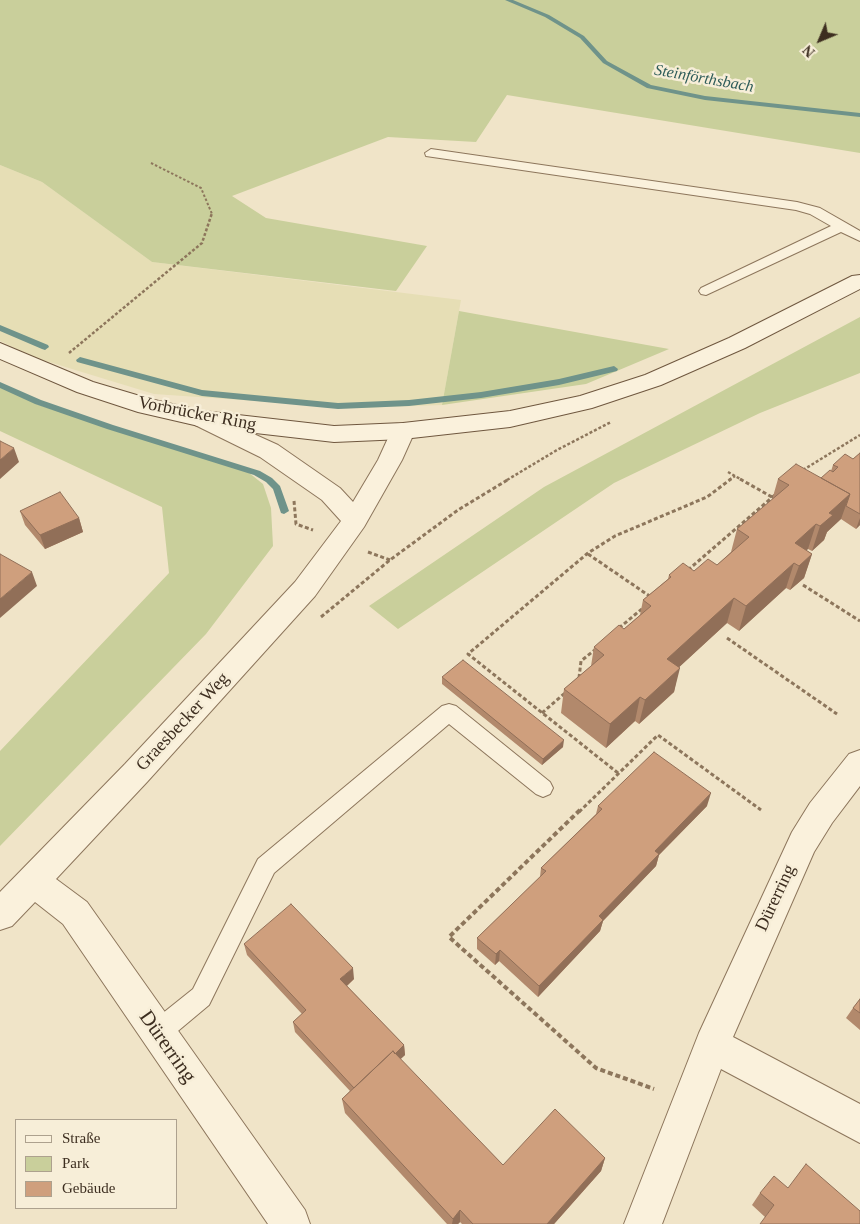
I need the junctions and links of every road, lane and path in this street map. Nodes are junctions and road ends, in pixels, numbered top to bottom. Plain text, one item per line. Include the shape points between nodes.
1 (431, 153) dead end
2 (151, 163) dead end
3 (842, 226) junction
4 (860, 238) edge
5 (860, 281) edge
6 (706, 291) dead end
7 (0, 350) edge
8 (47, 371) junction
9 (203, 419) junction
10 (615, 420) dead end
11 (403, 431) junction
12 (860, 435) edge
13 (728, 472) dead end
14 (800, 473) edge
15 (735, 476) junction
16 (779, 491) edge
17 (772, 497) junction
18 (294, 500) dead end
19 (355, 520) junction
20 (309, 528) dead end
21 (364, 551) dead end
22 (588, 553) junction
23 (683, 574) edge
24 (803, 585) edge
25 (653, 599) edge
26 (646, 606) dead end
27 (860, 621) edge
28 (617, 630) edge
29 (727, 638) dead end
30 (603, 643) edge
31 (579, 680) edge
32 (572, 687) edge
33 (542, 713) junction
34 (837, 714) dead end
35 (860, 763) edge
36 (618, 773) junction
37 (543, 788) dead end
38 (762, 810) dead end
39 (32, 881) junction
40 (0, 915) edge
41 (158, 1033) junction
42 (712, 1045) junction
43 (654, 1089) dead end
44 (860, 1124) edge
45 (291, 1224) edge
46 (642, 1224) edge

1 - 3 lane via 797,206 815,211
2 - 8 path via 201,188 212,214 202,243
3 - 4 lane
3 - 6 lane
5 - 11 street, Vorbrücker Ring via 737,343 653,380 584,403 510,419
7 - 8 street, Vorbrücker Ring
8 - 9 street, Vorbrücker Ring via 146,406
9 - 11 street, Vorbrücker Ring via 334,434
9 - 19 street via 269,451 331,494
10 - 21 path via 557,450 458,510 390,560
11 - 19 street, Graesbecker Weg
12 - 14 path
13 - 15 path
15 - 17 path
15 - 22 path via 707,497 615,536
16 - 17 path
17 - 23 path
18 - 20 path via 296,524
19 - 39 street, Graesbecker Weg via 305,589
22 - 25 path
22 - 33 path via 468,654
24 - 27 path
26 - 28 path
29 - 34 path
30 - 31 path via 581,661
32 - 33 path
33 - 36 path
35 - 42 street, Dürerring via 803,842
36 - 38 path via 658,735
36 - 43 path via 450,937 596,1068
37 - 41 lane via 449,712 266,866 201,997
39 - 40 street, Graesbecker Weg
39 - 41 street, Dürerring via 75,913
41 - 45 street, Dürerring
42 - 44 street
42 - 46 street, Dürerring

